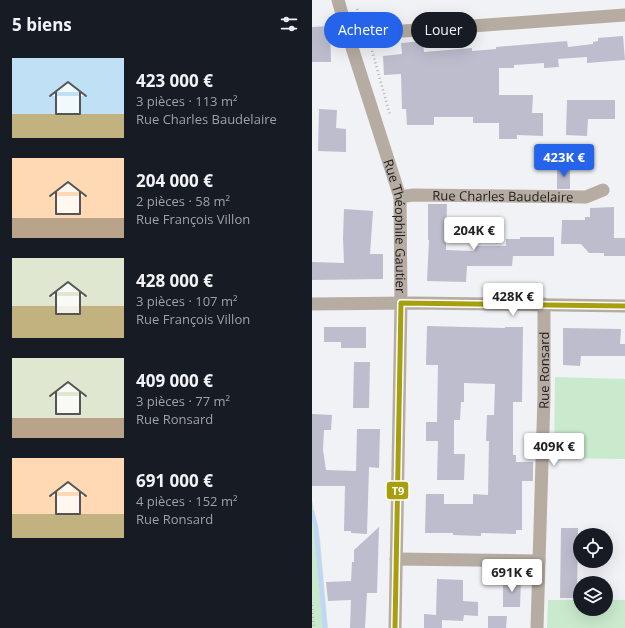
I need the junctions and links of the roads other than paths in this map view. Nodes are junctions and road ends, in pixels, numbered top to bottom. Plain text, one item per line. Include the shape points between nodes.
1 (338, 0) edge
2 (341, 12) edge
3 (625, 15) edge
4 (403, 31) edge
5 (352, 48) edge
6 (603, 190) dead end
7 (400, 197) junction
8 (401, 303) junction
9 (312, 304) edge
10 (544, 304) junction
11 (625, 306) edge
12 (396, 559) junction
13 (539, 561) junction
14 (395, 628) edge
15 (538, 628) edge

1 - 2 street, Rue Théophile Gautier
3 - 4 street
5 - 7 street, Rue Théophile Gautier
6 - 7 street, Rue Charles Baudelaire via 586,197
7 - 8 street, Rue Théophile Gautier
8 - 9 street
8 - 10 street
8 - 12 street, Rue Théophile Gautier
10 - 11 street
10 - 13 street, Rue Ronsard
12 - 13 street
12 - 14 street, Rue Théophile Gautier
13 - 15 street, Rue Ronsard

